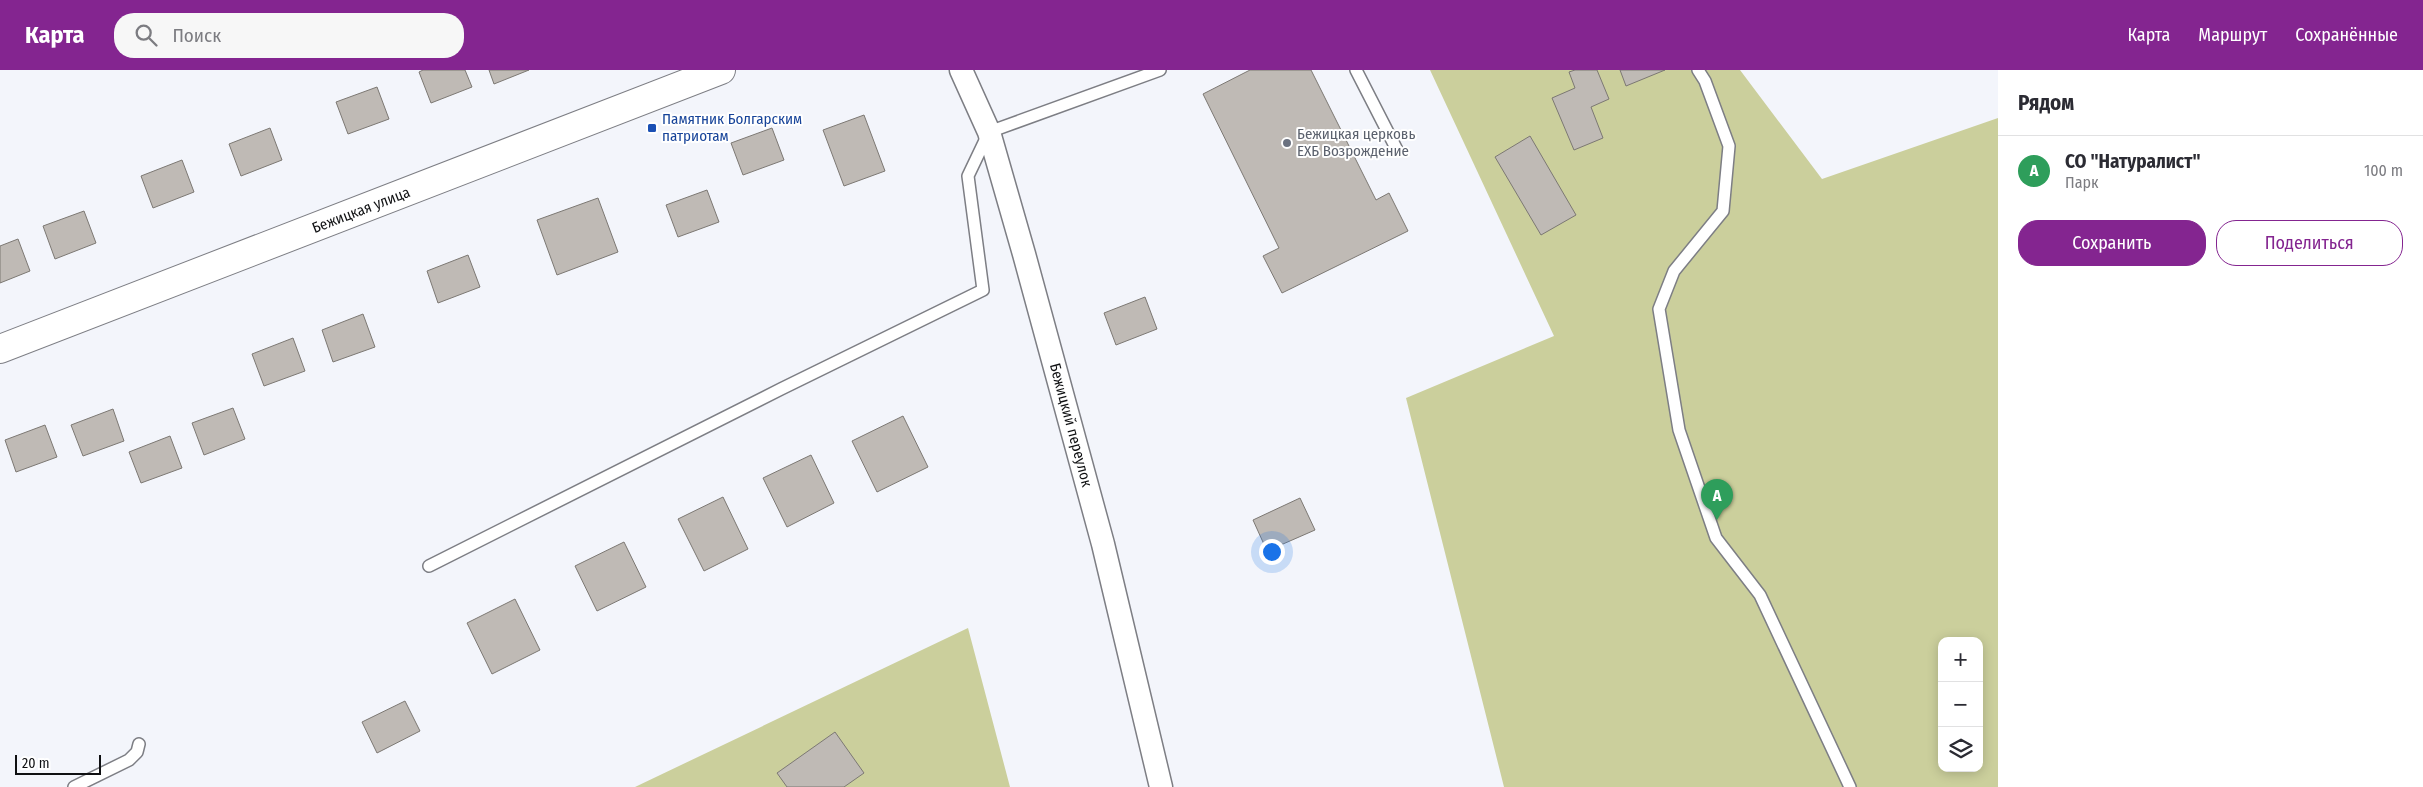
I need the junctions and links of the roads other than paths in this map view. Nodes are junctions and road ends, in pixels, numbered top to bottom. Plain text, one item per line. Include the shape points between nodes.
1 (721, 70) edge
2 (960, 70) edge
3 (1160, 70) edge
4 (1356, 70) edge
5 (1698, 70) edge
6 (989, 132) junction
7 (1397, 150) dead end
8 (0, 349) edge
9 (429, 566) dead end
10 (139, 744) dead end
11 (74, 787) edge
12 (1161, 787) edge
13 (1850, 787) edge

1 - 8 street, Бежицкая улица
2 - 6 street, Бежицкий переулок
3 - 6 lane
4 - 7 lane
5 - 13 lane via 1729,146 1724,212 1674,271 1659,309 1679,430 1716,538 1760,595
6 - 9 lane via 968,176 983,290 780,388
6 - 12 street, Бежицкий переулок via 1103,544
10 - 11 lane via 137,752 129,760

